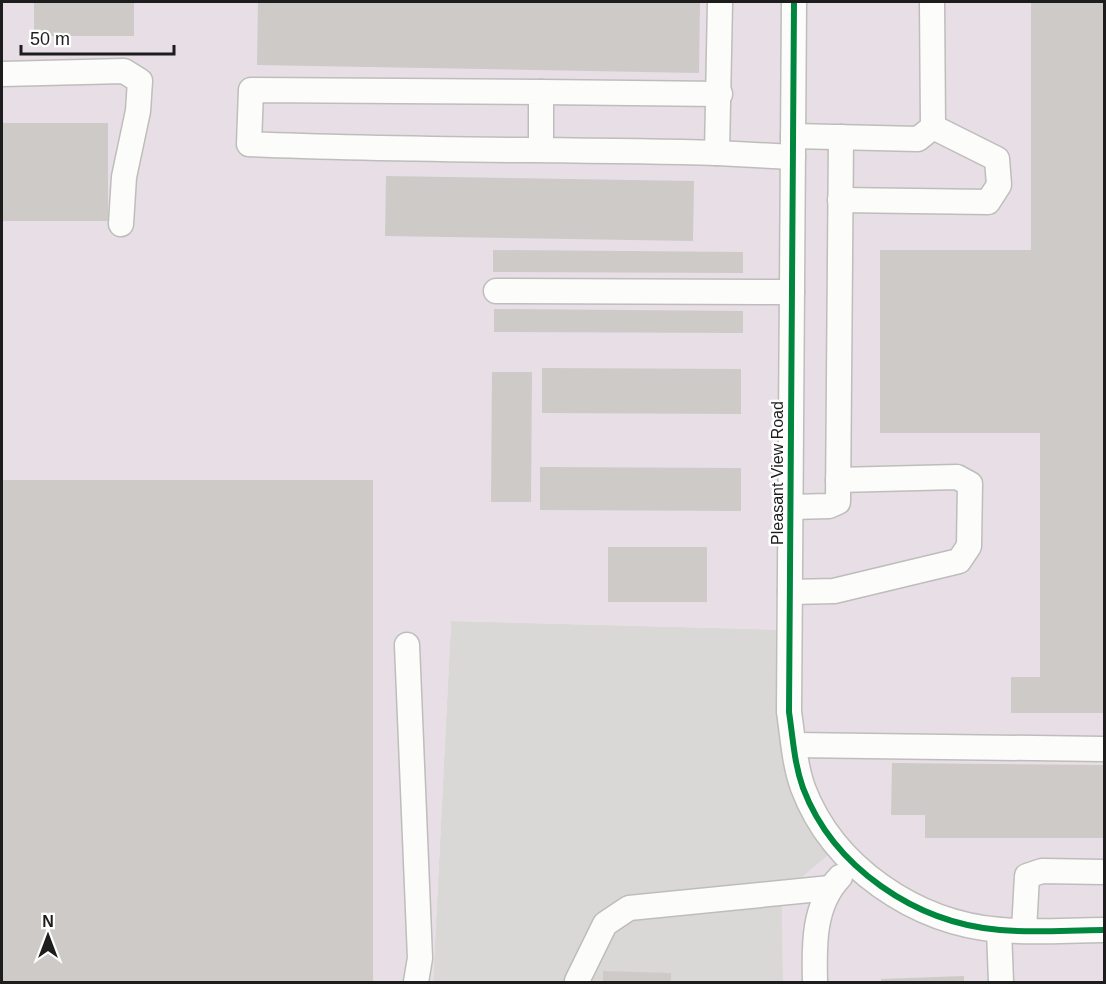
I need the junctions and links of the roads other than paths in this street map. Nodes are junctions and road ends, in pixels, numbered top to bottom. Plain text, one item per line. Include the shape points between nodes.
1 (720, 2) edge
2 (795, 2) edge
3 (932, 2) edge
4 (2, 74) edge
5 (541, 92) junction
6 (720, 94) junction
7 (933, 127) junction
8 (841, 137) junction
9 (793, 147) junction
10 (541, 149) junction
11 (717, 153) junction
12 (840, 200) junction
13 (121, 224) dead end
14 (496, 291) dead end
15 (792, 292) junction
16 (838, 480) junction
17 (791, 507) junction
18 (790, 592) junction
19 (407, 645) dead end
20 (794, 745) junction
21 (1104, 749) edge
22 (854, 863) junction
23 (1104, 872) edge
24 (830, 888) junction
25 (999, 930) junction
26 (1024, 930) junction
27 (1104, 930) edge
28 (577, 981) dead end
29 (416, 982) edge
30 (815, 982) edge
31 (1001, 982) edge

1 - 6 street
2 - 9 street, Pleasant View Road
3 - 7 street
4 - 13 street via 124,71 140,81 124,177
5 - 6 street
5 - 10 street
5 - 10 street via 251,90 249,144
6 - 11 street
7 - 8 street via 918,139
7 - 12 street via 997,159 999,185 988,202
8 - 9 street
8 - 12 street
9 - 11 street
9 - 15 street, Pleasant View Road
10 - 11 street
12 - 16 street
14 - 15 street
15 - 17 street, Pleasant View Road
16 - 17 street via 838,502 829,506
16 - 18 street via 957,477 970,484 969,546 959,561 834,591
17 - 18 street, Pleasant View Road
18 - 20 street, Pleasant View Road via 789,712
19 - 29 street via 420,958
20 - 21 street
20 - 22 street, Pleasant View Road via 802,786 814,813 838,848
22 - 24 street
22 - 25 street, Pleasant View Road via 876,884 903,900 951,920
23 - 26 street via 1042,871 1027,876
24 - 28 street via 629,908 605,924
24 - 30 street via 814,942
25 - 26 street, Pleasant View Road
25 - 31 street
26 - 27 street, Pleasant View Road

